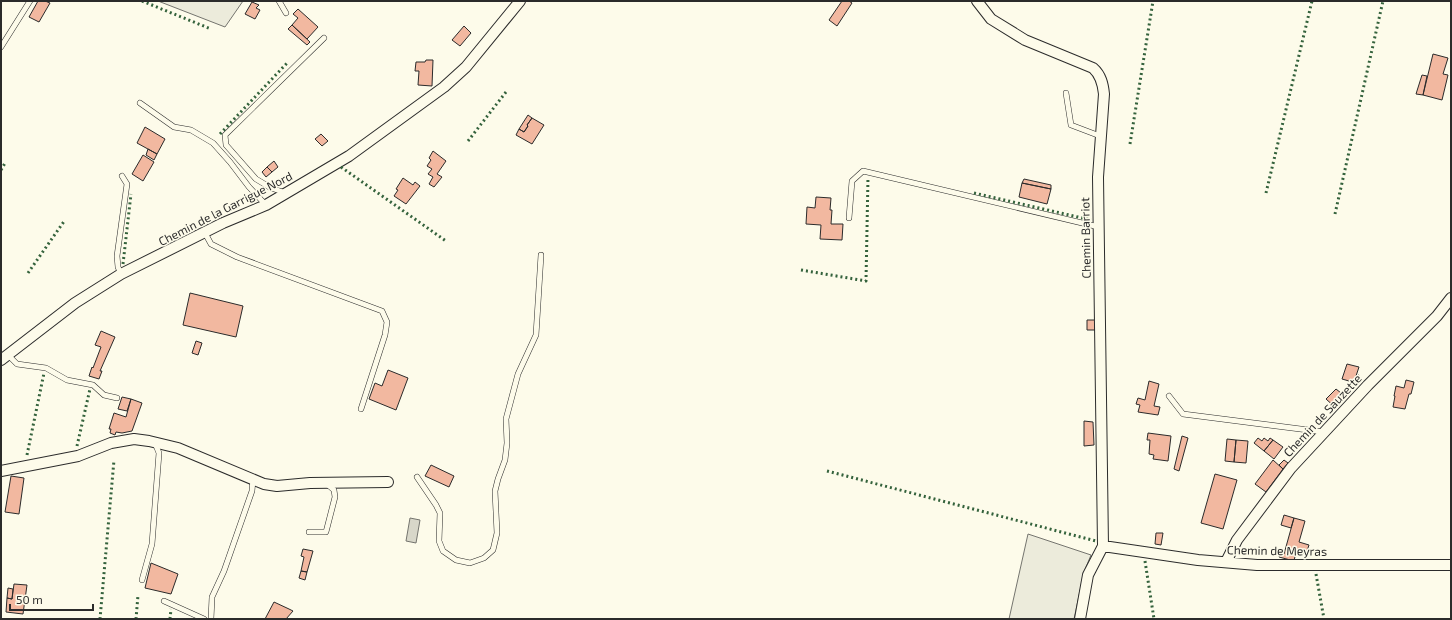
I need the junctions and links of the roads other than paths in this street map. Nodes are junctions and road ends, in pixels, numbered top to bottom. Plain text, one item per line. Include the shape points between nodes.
1 (30, 1) edge
2 (279, 1) edge
3 (520, 1) edge
4 (977, 1) edge
5 (286, 14) dead end
6 (324, 38) dead end
7 (1, 46) edge
8 (1066, 94) dead end
9 (140, 103) dead end
10 (1100, 136) junction
11 (122, 176) dead end
12 (287, 193) junction
13 (266, 205) junction
14 (849, 218) dead end
15 (1099, 227) junction
16 (205, 233) junction
17 (541, 255) dead end
18 (121, 274) junction
19 (1451, 298) edge
20 (4, 357) edge
21 (1169, 396) dead end
22 (117, 398) dead end
23 (361, 409) dead end
24 (1324, 432) junction
25 (155, 443) junction
26 (1, 470) edge
27 (417, 477) dead end
28 (253, 479) junction
29 (388, 482) dead end
30 (326, 483) junction
31 (309, 532) dead end
32 (1103, 546) junction
33 (1226, 562) junction
34 (1451, 565) edge
35 (142, 580) dead end
36 (164, 601) dead end
37 (204, 619) edge
38 (211, 619) edge
39 (1080, 619) edge

1 - 7 lane
2 - 5 lane
3 - 12 street, Chemin de la Garrigue Nord via 466,67 444,87 349,156
4 - 10 street, Chemin Barriot via 991,19 1025,40 1098,72 1104,94
6 - 12 lane via 225,135 226,145 256,179 271,188
8 - 10 lane via 1071,125
9 - 13 lane via 174,127 191,130 213,144
10 - 15 street, Chemin Barriot
11 - 18 lane via 127,184 117,256
12 - 13 street, Chemin de la Garrigue Nord
13 - 16 street, Chemin de la Garrigue Nord
14 - 15 lane via 852,181 863,171
15 - 32 street, Chemin Barriot
16 - 18 street, Chemin de la Garrigue Nord
16 - 23 lane via 211,244 237,257 382,311 387,322 385,335
17 - 27 lane via 536,335 518,374 506,418 505,460 495,491 497,533 493,550 484,558 470,563 456,560 443,551 439,541 440,513
18 - 20 street, Chemin de la Garrigue Nord via 75,303
19 - 24 street, Chemin de Sauzette via 1437,316
20 - 22 lane via 17,364 46,368 67,380 93,385 104,395
21 - 24 lane via 1183,414
24 - 33 street, Chemin de Sauzette via 1291,468 1237,540
25 - 26 street via 134,439 111,443 78,456
25 - 28 street via 178,448
25 - 35 lane via 159,453 152,544
28 - 30 street via 277,486
28 - 38 lane via 252,491 224,571 212,597
29 - 30 street
30 - 31 lane via 334,490 336,497 326,532
32 - 33 street, Chemin de Meyras
32 - 39 street via 1088,575
33 - 34 street, Chemin de Meyras
36 - 37 lane

